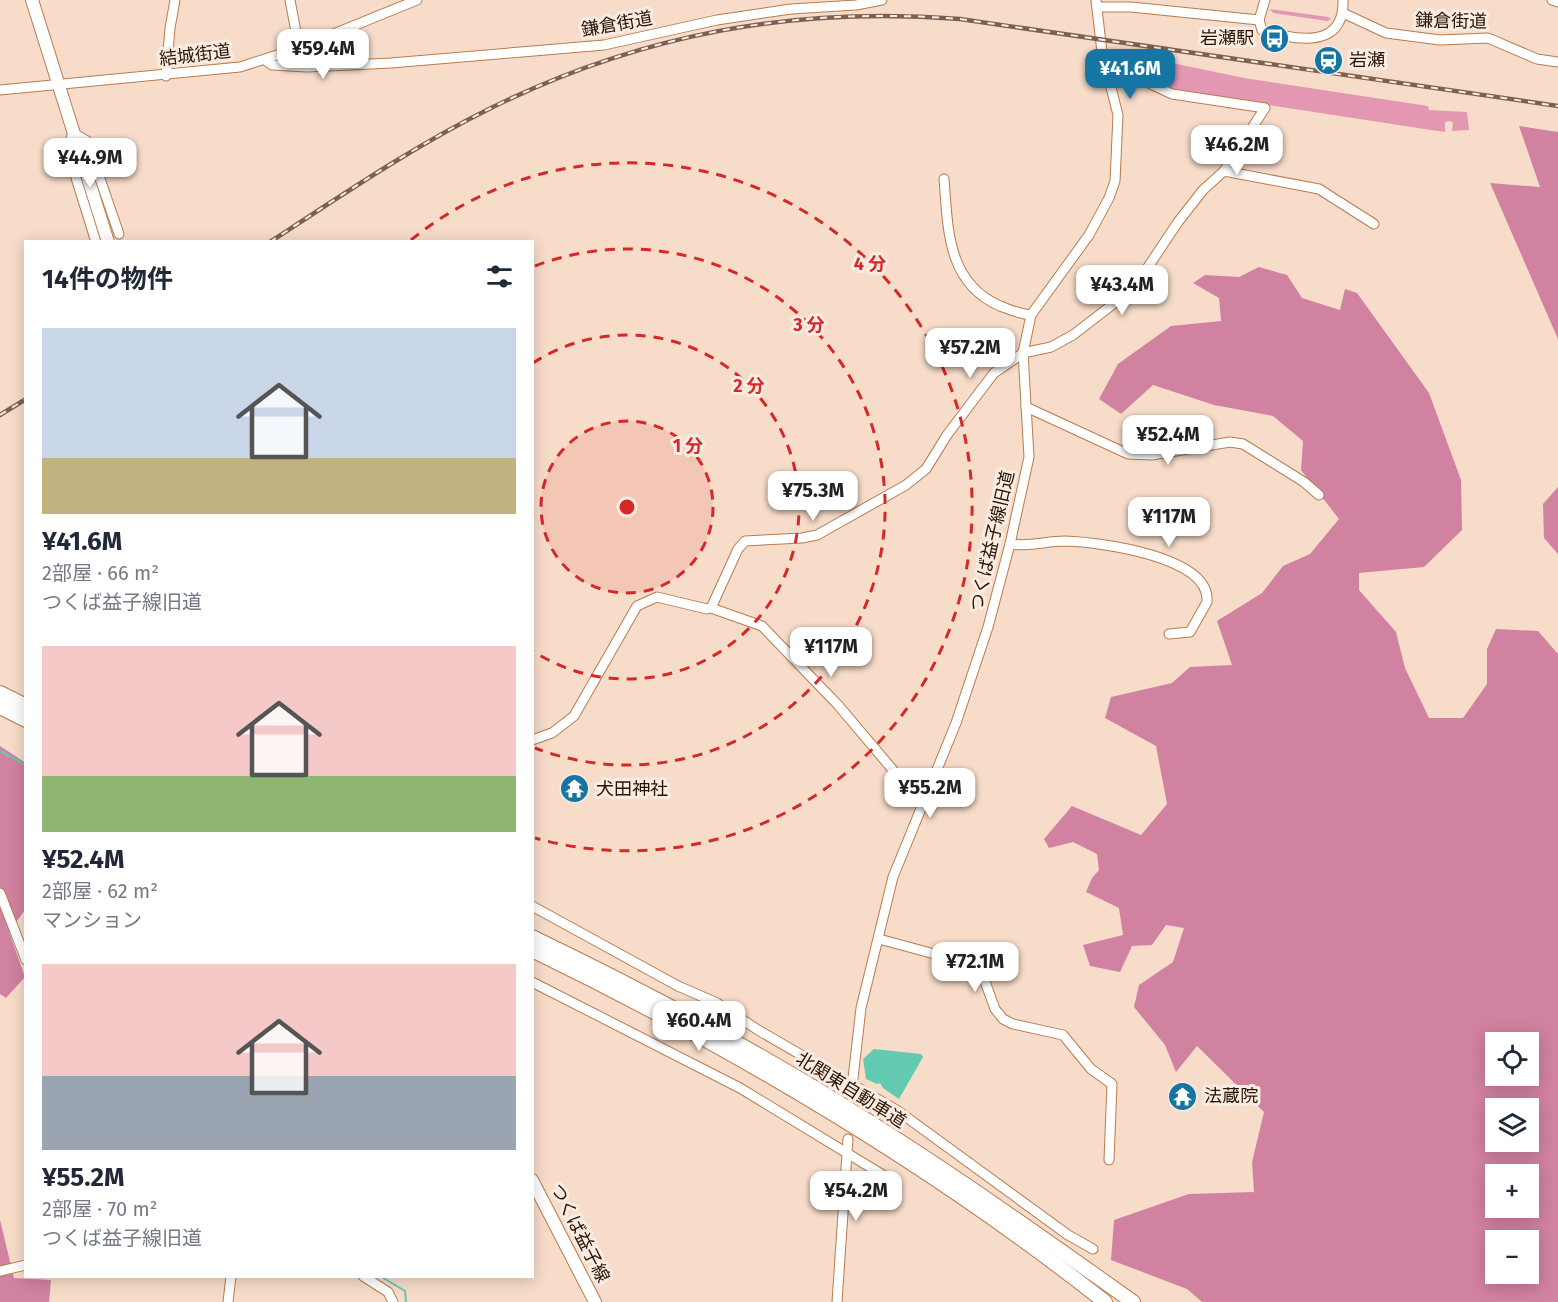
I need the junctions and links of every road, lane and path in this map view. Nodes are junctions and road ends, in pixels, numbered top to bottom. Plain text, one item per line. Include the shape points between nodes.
1 (32, 0) edge
2 (176, 0) edge
3 (290, 0) edge
4 (417, 0) edge
5 (882, 0) edge
6 (1265, 0) edge
7 (1343, 0) edge
8 (1552, 0) edge
9 (1558, 2) edge
10 (1097, 3) edge
11 (1343, 13) junction
12 (1260, 20) junction
13 (299, 48) junction
14 (266, 60) junction
15 (1558, 62) edge
16 (165, 76) junction
17 (1109, 78) junction
18 (59, 85) junction
19 (0, 90) edge
20 (73, 133) junction
21 (1224, 171) junction
22 (944, 179) dead end
23 (1374, 224) dead end
24 (119, 234) dead end
25 (103, 238) edge
26 (1031, 315) junction
27 (1023, 353) junction
28 (1026, 407) junction
29 (1319, 495) dead end
30 (1010, 544) junction
31 (711, 608) junction
32 (1169, 634) dead end
33 (0, 693) edge
34 (24, 705) edge
35 (0, 707) edge
36 (24, 719) edge
37 (534, 739) edge
38 (926, 794) junction
39 (0, 893) edge
40 (534, 907) edge
41 (534, 937) edge
42 (879, 939) junction
43 (534, 951) edge
44 (24, 955) edge
45 (534, 983) edge
46 (852, 1085) junction
47 (851, 1096) dead end
48 (848, 1139) dead end
49 (848, 1153) junction
50 (1109, 1160) dead end
51 (883, 1175) dead end
52 (534, 1184) edge
53 (1093, 1249) dead end
54 (24, 1265) edge
55 (0, 1271) edge
56 (231, 1278) edge
57 (366, 1278) edge
58 (228, 1302) edge
59 (393, 1302) edge
60 (595, 1302) edge
61 (837, 1302) edge
62 (1105, 1302) edge
63 (1134, 1302) edge

1 - 18 main road
2 - 16 street
3 - 13 street
4 - 13 street, 結城街道
5 - 14 street, 鎌倉街道 via 717,20 604,45 307,67 272,65
6 - 12 street
7 - 11 street
8 - 9 street
10 - 12 street
10 - 17 street, つくば益子線旧道
11 - 12 street via 1330,32 1315,39 1266,32
11 - 15 street, 鎌倉街道 via 1386,33 1440,40 1488,38 1537,59
13 - 14 street, 結城街道
14 - 16 street, 結城街道
16 - 18 street, 結城街道
17 - 21 street via 1138,78 1172,94 1266,108
17 - 26 street, つくば益子線旧道 via 1116,99 1119,134 1118,162 1109,198 1089,235
18 - 19 street, 結城街道
18 - 20 main road
20 - 24 street via 87,141
20 - 25 main road
21 - 23 street via 1319,189
21 - 27 street via 1178,222 1134,288 1073,335 1052,347
22 - 26 street via 953,249 966,282 992,303
26 - 27 street, つくば益子線旧道
27 - 28 street, つくば益子線旧道
27 - 31 street via 984,383 917,478 817,535 741,544
28 - 29 street via 1128,454 1152,455 1230,442 1243,444
28 - 30 street, つくば益子線旧道 via 1029,456
30 - 32 street via 1038,546 1066,541 1122,546 1192,572 1202,583 1207,602 1190,632
30 - 38 street, つくば益子線旧道 via 956,723
31 - 37 street via 657,597 637,606 574,716 552,733
31 - 38 street via 762,627 834,700 898,776
33 - 34 highway
35 - 36 highway
38 - 42 street, つくば益子線旧道 via 896,866
39 - 44 street
40 - 46 street via 678,986 717,1003
41 - 63 highway, 北関東自動車道 via 708,1026 814,1088 946,1172
42 - 46 street, つくば益子線旧道 via 861,1008
42 - 50 street via 953,959 982,973 995,1009 1003,1019 1063,1035 1091,1069 1112,1084
43 - 62 highway, 北関東自動車道 via 705,1039 866,1134
45 - 49 street via 740,1088
46 - 47 street, つくば益子線旧道
46 - 53 street via 898,1111
48 - 49 street
49 - 51 street
49 - 61 street
52 - 60 main road, つくば益子線
54 - 55 street
56 - 58 street
57 - 59 street via 388,1292

